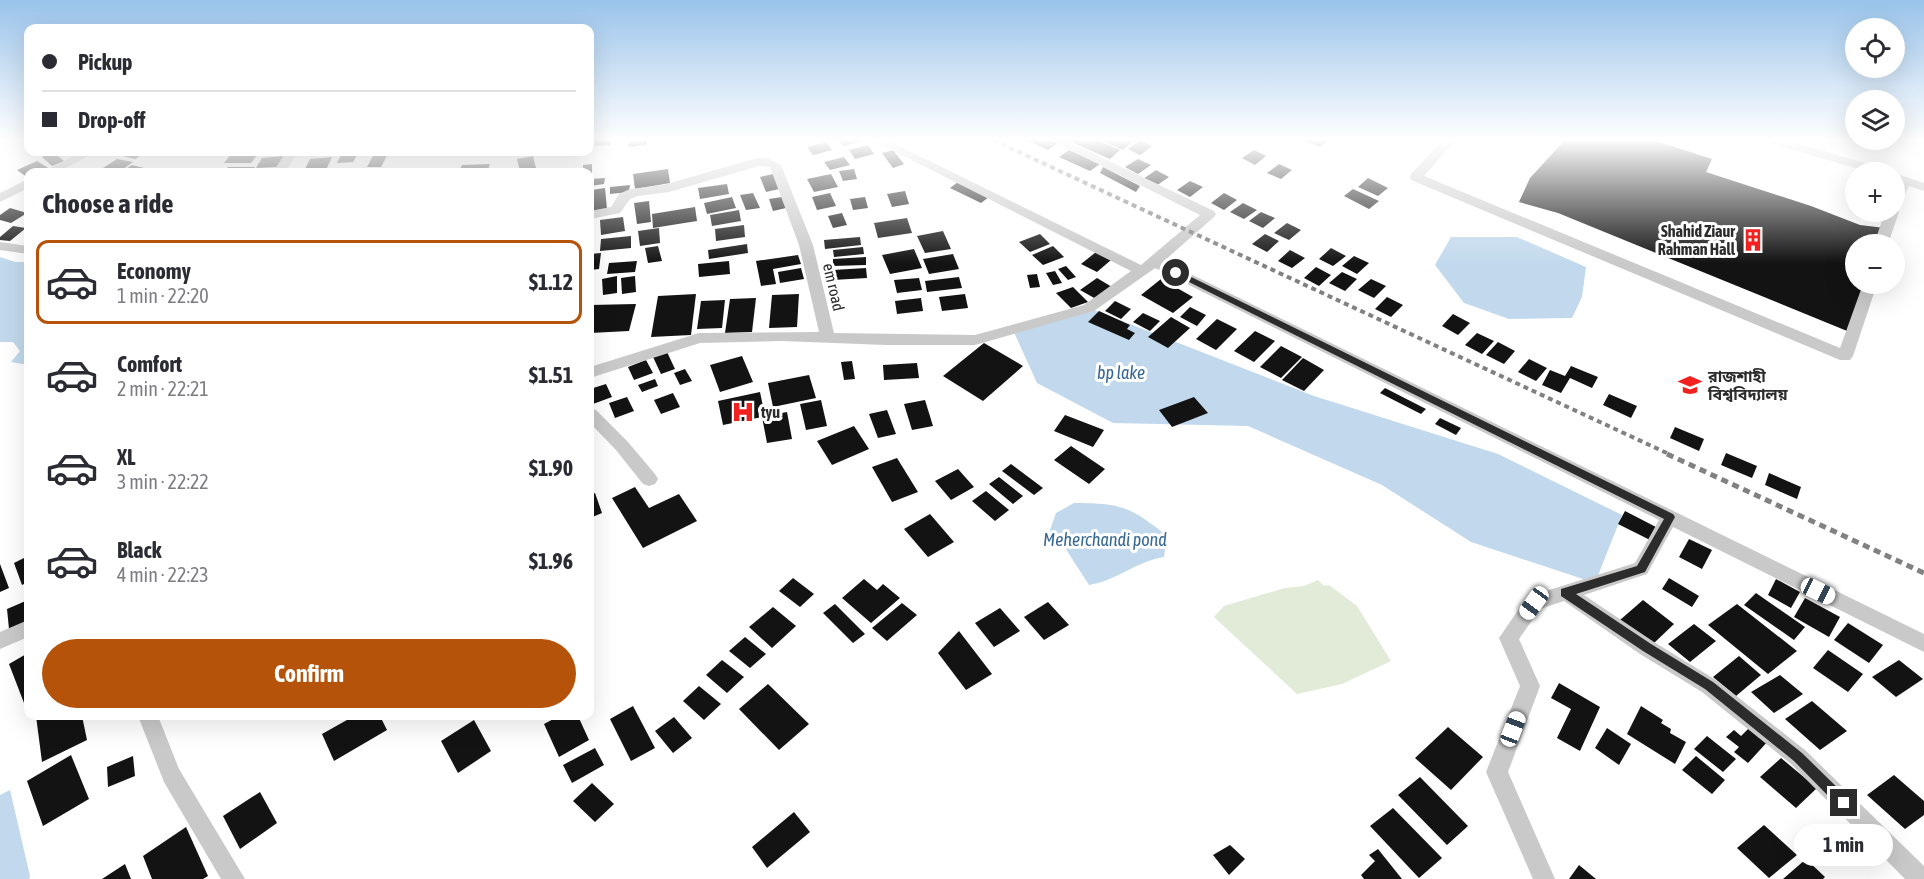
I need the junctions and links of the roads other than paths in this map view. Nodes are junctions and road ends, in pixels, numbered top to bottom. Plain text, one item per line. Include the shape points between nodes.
1 (692, 181) edge
2 (782, 181) edge
3 (966, 181) edge
4 (1141, 181) edge
5 (1426, 181) edge
6 (1906, 181) edge
7 (24, 185) edge
8 (1924, 187) edge
9 (0, 198) edge
10 (594, 214) edge
11 (0, 246) edge
12 (24, 249) edge
13 (1148, 266) junction
14 (1867, 294) edge
15 (828, 338) junction
16 (594, 373) edge
17 (594, 418) edge
18 (649, 479) dead end
19 (1670, 517) junction
20 (1565, 592) junction
21 (24, 630) edge
22 (0, 640) edge
23 (1924, 643) edge
24 (150, 720) edge
25 (234, 879) edge
26 (1545, 879) edge
27 (1921, 879) edge

1 - 10 street, em road via 627,195 619,209
2 - 15 street, em road via 806,245
3 - 13 street
4 - 13 street via 1209,214
5 - 14 street via 1845,356
6 - 8 street
7 - 9 street
11 - 12 street
13 - 15 street via 1089,308 975,340
13 - 19 street
15 - 16 street via 699,338
17 - 18 street
19 - 20 street via 1641,569
19 - 23 street
20 - 26 street via 1534,603 1509,638 1530,686 1497,772
20 - 27 street via 1736,707 1798,757
21 - 22 street
24 - 25 street via 171,775

